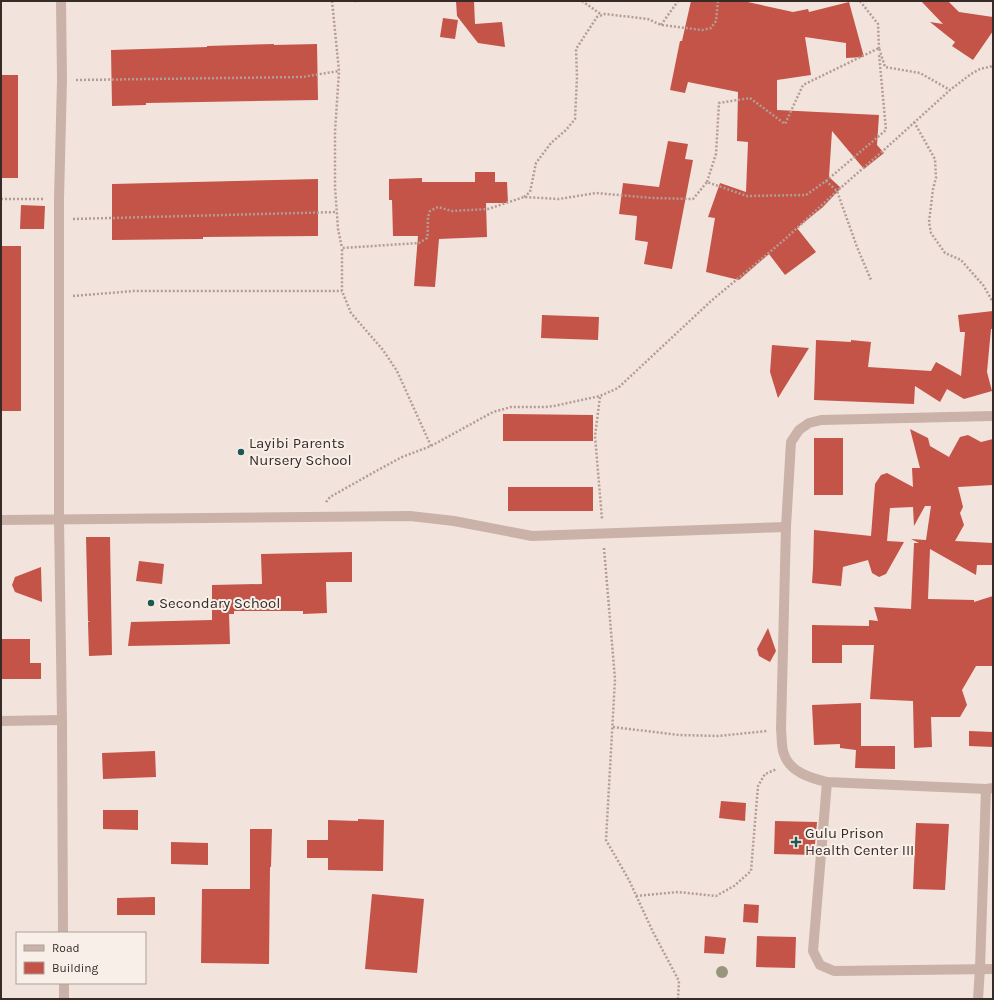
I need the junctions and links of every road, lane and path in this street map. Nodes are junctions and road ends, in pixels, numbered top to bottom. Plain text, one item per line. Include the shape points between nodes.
1 (60, 1) edge
2 (332, 1) edge
3 (582, 1) edge
4 (678, 1) edge
5 (718, 1) edge
6 (860, 1) edge
7 (602, 15) junction
8 (661, 25) junction
9 (879, 48) junction
10 (993, 66) edge
11 (339, 70) junction
12 (62, 80) junction
13 (950, 90) junction
14 (914, 122) junction
15 (826, 181) junction
16 (707, 182) junction
17 (836, 190) junction
18 (524, 197) junction
19 (1, 199) edge
20 (59, 199) junction
21 (337, 212) junction
22 (59, 220) junction
23 (342, 248) junction
24 (871, 280) dead end
25 (342, 291) junction
26 (60, 297) junction
27 (993, 302) edge
28 (600, 396) junction
29 (993, 416) edge
30 (431, 446) junction
31 (310, 517) junction
32 (59, 519) junction
33 (1, 520) edge
34 (786, 527) junction
35 (603, 534) junction
36 (62, 720) junction
37 (1, 721) edge
38 (612, 727) junction
39 (781, 729) junction
40 (788, 764) junction
41 (827, 782) junction
42 (990, 789) edge
43 (636, 896) junction
44 (64, 932) edge
45 (980, 968) junction
46 (993, 968) edge
47 (64, 984) edge
48 (64, 999) edge
49 (678, 999) edge
50 (978, 999) edge

1 - 12 street
2 - 11 path
3 - 7 path
4 - 8 path
5 - 8 path via 716,21 712,28 702,30
6 - 9 path via 878,24
7 - 8 path via 648,19
7 - 18 path via 597,17 576,50 575,119 551,143 536,163 530,192
9 - 13 path via 885,67 920,72
9 - 15 path via 886,130
9 - 16 path via 803,85 785,124 750,98 719,103 716,154
10 - 13 path via 971,74
11 - 12 path via 302,77
11 - 21 path via 335,132
12 - 20 street
13 - 14 path
14 - 17 path
14 - 27 path via 935,159 937,168 929,222 931,233 945,253 961,260 983,285
15 - 16 path via 806,195 747,196
15 - 17 path
16 - 18 path via 693,199 596,194 558,199
17 - 24 path
17 - 28 path via 783,241 710,301 628,380
18 - 23 path via 488,209 452,211 438,207 430,211 427,217 427,238 419,243
19 - 20 path
20 - 22 street
21 - 22 path
21 - 23 path
22 - 26 street
23 - 25 path
25 - 26 path via 134,291
25 - 30 path via 351,313 383,350 397,371
26 - 32 street
28 - 30 path via 545,407 511,407 493,412
28 - 35 path via 595,436
29 - 34 street via 821,420 809,423 799,430 791,442
30 - 31 path via 402,457 330,497
31 - 32 street
31 - 35 street via 410,516 454,521 532,536
32 - 33 street
32 - 36 street
34 - 35 street
34 - 39 street
35 - 38 path via 615,679
36 - 37 street
36 - 44 street
38 - 39 path via 679,735 718,736
38 - 43 path via 606,840
39 - 40 street via 783,753
40 - 41 street via 809,777
40 - 43 path via 765,774 758,786 751,871 734,886 716,896 678,892
41 - 42 street
41 - 45 street via 813,951 820,965 834,971
42 - 45 street
43 - 49 path via 679,981
45 - 46 street
45 - 50 street
47 - 48 street

